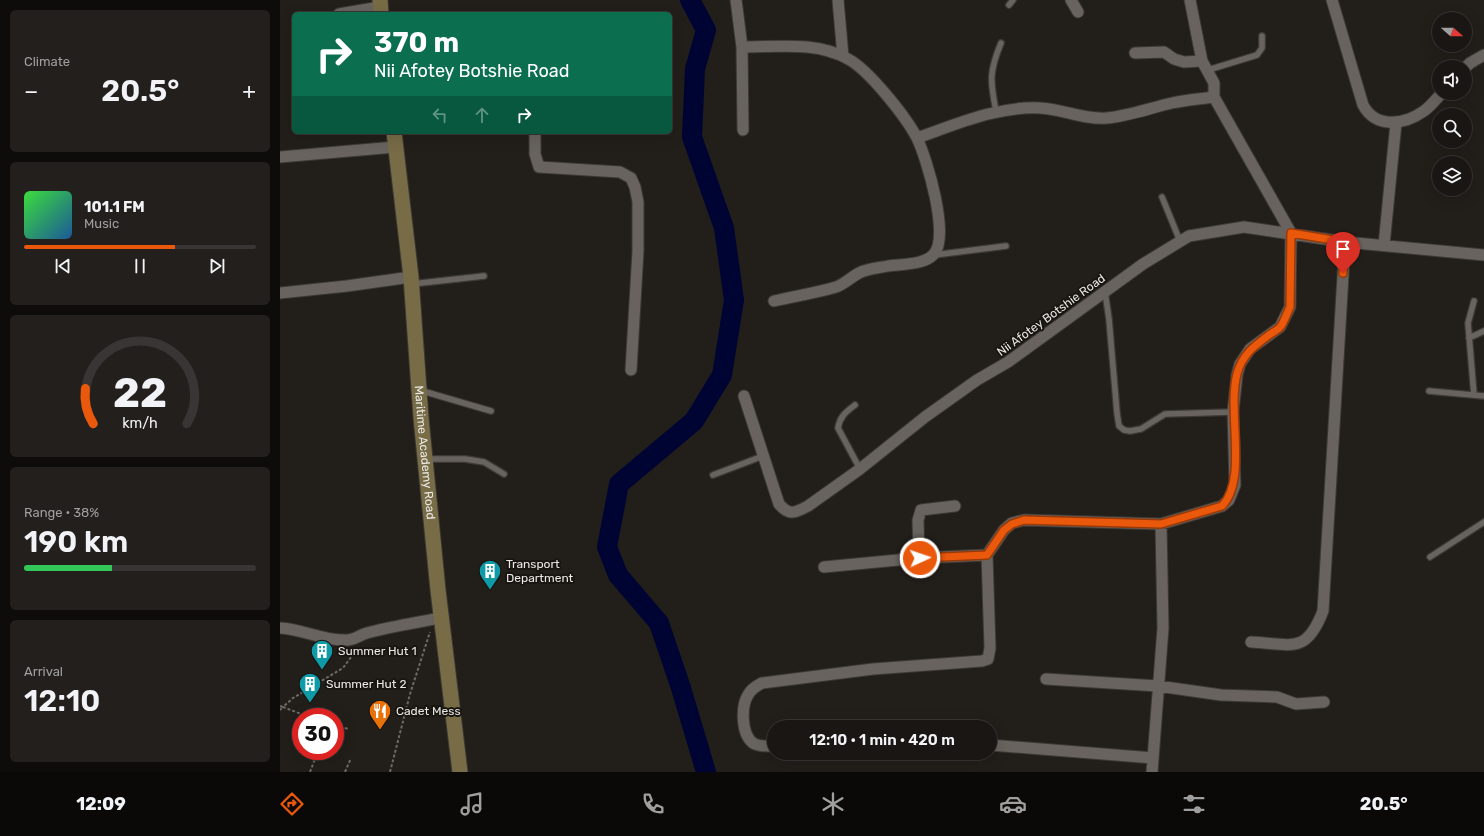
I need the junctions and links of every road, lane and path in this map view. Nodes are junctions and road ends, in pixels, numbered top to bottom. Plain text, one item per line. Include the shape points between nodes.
1 (736, 0) edge
2 (840, 0) edge
3 (1071, 0) edge
4 (1190, 0) edge
5 (1332, 0) edge
6 (380, 7) edge
7 (351, 12) edge
8 (1078, 12) dead end
9 (1262, 36) dead end
10 (1001, 42) dead end
11 (742, 47) junction
12 (1135, 53) dead end
13 (842, 56) junction
14 (1484, 56) edge
15 (1472, 62) edge
16 (1205, 65) junction
17 (1214, 97) junction
18 (1435, 100) edge
19 (996, 111) junction
20 (1396, 123) junction
21 (743, 130) dead end
22 (394, 134) edge
23 (535, 134) edge
24 (917, 138) junction
25 (395, 147) junction
26 (280, 157) edge
27 (1162, 197) dead end
28 (1291, 233) junction
29 (1180, 241) junction
30 (1345, 242) junction
31 (1384, 245) junction
32 (1006, 246) dead end
33 (1484, 254) edge
34 (934, 255) junction
35 (484, 276) dead end
36 (411, 280) junction
37 (1105, 292) junction
38 (280, 293) edge
39 (774, 301) dead end
40 (1474, 301) dead end
41 (1484, 331) edge
42 (1469, 338) junction
43 (630, 370) dead end
44 (419, 390) junction
45 (1428, 391) dead end
46 (1474, 395) junction
47 (744, 396) dead end
48 (1484, 396) edge
49 (855, 405) dead end
50 (491, 411) dead end
51 (1233, 412) junction
52 (763, 456) junction
53 (426, 458) junction
54 (860, 469) junction
55 (504, 474) dead end
56 (713, 475) dead end
57 (956, 506) dead end
58 (1484, 522) edge
59 (1161, 524) junction
60 (987, 555) junction
61 (1430, 557) dead end
62 (920, 558) junction
63 (824, 567) dead end
64 (438, 618) junction
65 (280, 628) edge
66 (370, 632) junction
67 (1251, 642) dead end
68 (1046, 679) dead end
69 (1158, 686) junction
70 (1324, 702) dead end
71 (282, 707) edge
72 (280, 710) edge
73 (292, 711) edge
74 (344, 728) edge
75 (349, 729) dead end
76 (767, 746) edge
77 (997, 746) edge
78 (351, 758) dead end
79 (1153, 758) junction
80 (315, 760) edge
81 (310, 772) edge
82 (345, 772) edge
83 (390, 772) edge
84 (460, 772) edge
85 (1152, 772) edge

1 - 11 street
2 - 13 street
3 - 8 street
4 - 16 street
5 - 20 street via 1363,105 1376,120
6 - 7 street
9 - 16 lane via 1262,48 1257,55
10 - 19 lane via 990,78
11 - 13 street via 812,47
11 - 21 street
12 - 16 street via 1164,52 1174,59
13 - 24 street via 867,74
14 - 15 street
16 - 17 street via 1214,82
17 - 19 street via 1173,103 1107,118 1090,118 1061,110 1040,108
17 - 28 street
18 - 20 street via 1424,111
19 - 24 street
20 - 31 street
22 - 25 street, Maritime Academy Road
23 - 43 street via 535,154 540,166 620,172 631,178 635,187 638,202 638,251
24 - 34 street via 938,213 941,238
25 - 26 street
25 - 36 street, Maritime Academy Road
27 - 29 lane
28 - 29 street, Nii Afotey Botshie Road via 1244,227 1189,236
28 - 30 street, Nii Afotey Botshie Road
28 - 51 street via 1290,307 1280,327 1250,349 1240,364
29 - 37 street, Nii Afotey Botshie Road
30 - 31 street, Nii Afotey Botshie Road
30 - 67 street via 1323,611 1316,628 1305,642 1297,645
31 - 33 street, Nii Afotey Botshie Road
32 - 34 lane
34 - 39 street via 925,261 867,270 837,287
35 - 36 lane
36 - 38 street
36 - 44 street, Maritime Academy Road
37 - 51 lane via 1110,319 1117,413 1122,428 1127,431 1141,429 1168,414
37 - 54 street, Nii Afotey Botshie Road via 1008,362 977,380 925,417
40 - 42 lane via 1468,323
41 - 42 lane
42 - 46 lane
44 - 50 lane
44 - 53 street, Maritime Academy Road
45 - 46 lane
46 - 48 lane
47 - 52 street, Nii Afotey Botshie Road
49 - 54 lane via 839,420 838,428
51 - 59 street via 1236,469 1229,500 1222,506
52 - 54 street, Nii Afotey Botshie Road via 779,504 785,511 790,512 800,511
52 - 56 lane
53 - 55 lane via 484,462
53 - 64 street, Maritime Academy Road via 438,590
57 - 62 street via 921,510 918,520
58 - 61 lane
59 - 60 street via 1024,520 1008,527
59 - 69 street via 1163,628
60 - 62 street
60 - 76 street via 990,648 988,659 873,669 762,683 747,696 744,705 744,724 752,742
62 - 63 street
64 - 66 street
64 - 83 path via 410,694
64 - 84 street, Maritime Academy Road
65 - 66 street via 345,640
66 - 71 path via 343,668
68 - 69 street
69 - 70 street via 1221,695 1277,697 1296,704
69 - 79 street
71 - 72 path
71 - 73 path
74 - 75 path
77 - 79 street
78 - 82 path
79 - 85 street
80 - 81 path

